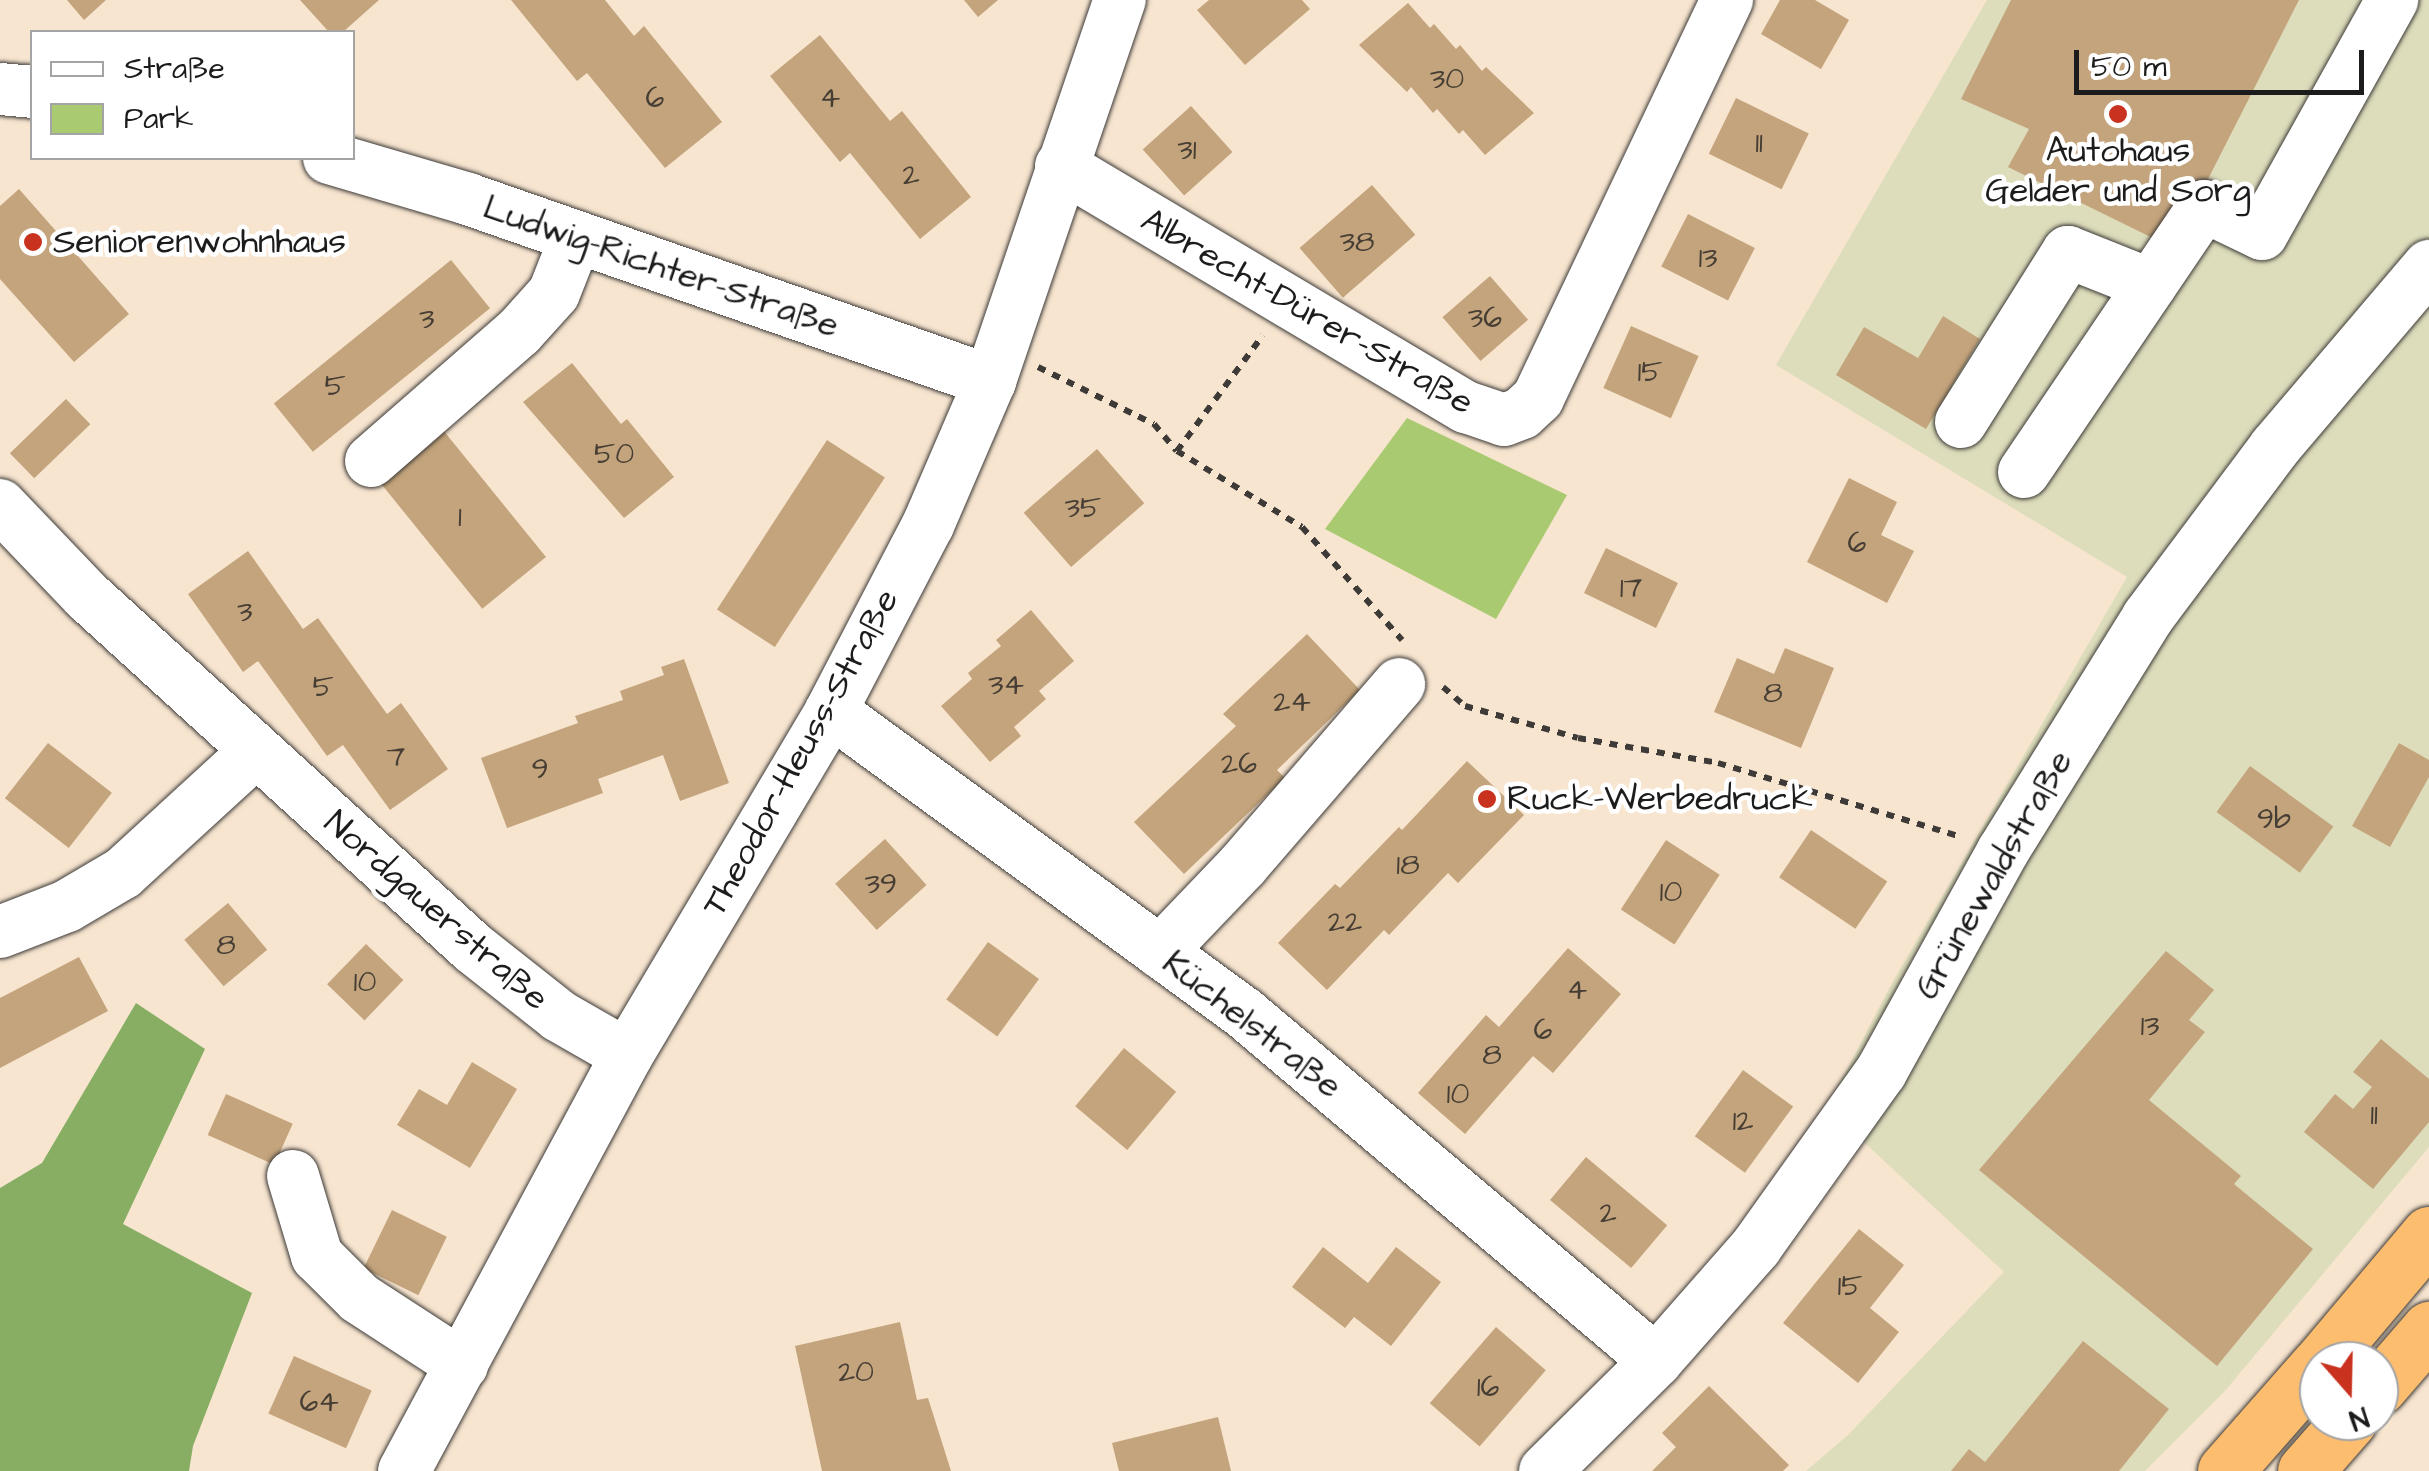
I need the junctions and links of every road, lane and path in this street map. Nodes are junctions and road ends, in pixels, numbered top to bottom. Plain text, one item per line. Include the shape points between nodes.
1 (1120, 0) edge
2 (1726, 0) edge
3 (2392, 0) edge
4 (0, 88) edge
5 (30, 92) edge
6 (335, 160) edge
7 (1061, 166) junction
8 (576, 237) junction
9 (2429, 266) edge
10 (2151, 285) junction
11 (1286, 303) junction
12 (996, 365) junction
13 (1961, 422) dead end
14 (1177, 451) junction
15 (371, 460) dead end
16 (2024, 472) dead end
17 (0, 505) edge
18 (1414, 671) junction
19 (831, 711) junction
20 (255, 752) junction
21 (2003, 851) junction
22 (0, 932) edge
23 (1160, 952) junction
24 (627, 1055) junction
25 (294, 1176) dead end
26 (2429, 1234) edge
27 (2429, 1329) edge
28 (2339, 1341) edge
29 (1656, 1361) junction
30 (2399, 1364) edge
31 (462, 1365) junction
32 (2299, 1387) edge
33 (2331, 1441) edge
34 (404, 1471) edge
35 (1545, 1471) edge
36 (2225, 1471) edge
37 (2305, 1471) edge

1 - 7 street, Theodor-Heuss-Straße
2 - 11 street, Albrecht-Dürer-Straße via 1538,398 1522,414 1504,420 1484,416
3 - 10 street via 2262,234 2204,206
4 - 5 street
6 - 8 street, Ludwig-Richter-Straße
7 - 11 street, Albrecht-Dürer-Straße
7 - 12 street, Theodor-Heuss-Straße
8 - 12 street, Ludwig-Richter-Straße
8 - 15 street via 554,293 520,332
9 - 21 street, Grünewaldstraße via 2275,446 2148,617
10 - 13 street via 2068,252
10 - 16 street
11 - 14 path
12 - 14 path via 1154,424
12 - 19 street, Theodor-Heuss-Straße via 928,525
14 - 18 path via 1302,527 1392,625
17 - 20 street, Nordgauerstraße
18 - 21 path via 1465,706 1578,738 1718,763
18 - 23 street
19 - 23 street, Küchelstraße
19 - 24 street, Theodor-Heuss-Straße
20 - 22 street via 123,873 67,906
20 - 24 street, Nordgauerstraße via 473,948 559,1016
21 - 29 street, Grünewaldstraße via 1881,1072 1756,1247
23 - 29 street, Küchelstraße via 1244,1014
24 - 31 street, Theodor-Heuss-Straße
25 - 31 street via 317,1256 359,1298
26 - 28 highway
27 - 30 highway
29 - 35 street, Grünewaldstraße
31 - 34 street, Theodor-Heuss-Straße
32 - 36 highway
33 - 37 highway

